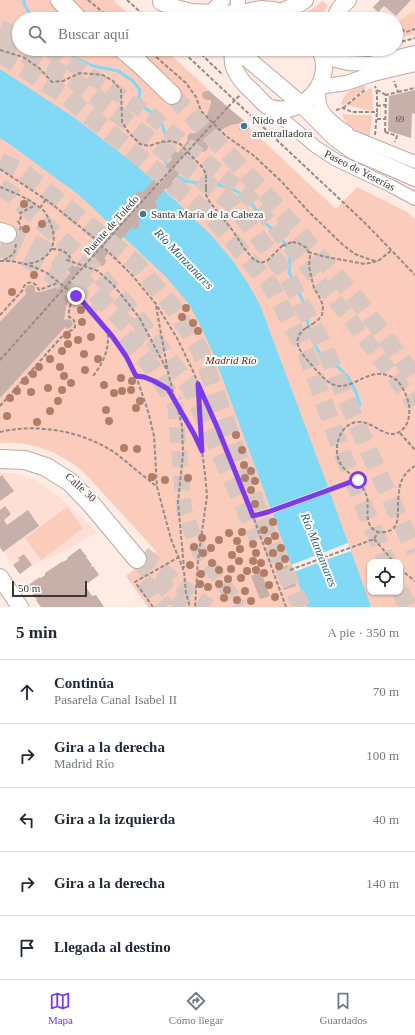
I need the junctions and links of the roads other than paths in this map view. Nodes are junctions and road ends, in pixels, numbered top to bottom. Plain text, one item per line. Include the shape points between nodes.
1 (60, 0) edge
2 (224, 0) edge
3 (305, 0) edge
4 (348, 0) edge
5 (160, 1) edge
6 (279, 10) edge
7 (237, 11) edge
8 (71, 12) edge
9 (175, 12) edge
10 (211, 12) junction
11 (338, 12) edge
12 (403, 53) edge
13 (415, 53) edge
14 (130, 56) edge
15 (233, 56) edge
16 (243, 56) edge
17 (323, 56) edge
18 (331, 56) edge
19 (364, 56) edge
20 (415, 64) edge
21 (319, 87) junction
22 (172, 95) tunnel mouth
23 (302, 104) junction
24 (270, 108) junction
25 (326, 129) junction
26 (356, 138) junction
27 (415, 162) edge
28 (415, 178) edge
29 (415, 199) edge
30 (0, 459) edge
31 (136, 560) tunnel mouth
32 (0, 577) edge
33 (20, 607) edge

1 - 8 highway
2 - 10 main road
3 - 6 main road
4 - 11 main road
5 - 9 main road
5 - 10 main road via 179,10
6 - 7 main road
7 - 10 main road
12 - 13 main road
14 - 22 highway
15 - 24 main road via 234,68 243,81
16 - 23 main road, Paseo de Yeserías
17 - 21 main road via 324,65
18 - 19 main road via 348,63
20 - 21 main road
21 - 23 main road
21 - 26 street, Paseo de Yeserías via 320,105 325,113 340,128
23 - 24 main road via 289,109
23 - 25 main road, Paseo de Yeserías
24 - 29 street, Paseo de Yeserías via 316,147 336,160
25 - 26 street, Paseo de Yeserías
25 - 28 main road, Paseo de Yeserías via 353,151
26 - 27 street, Paseo de Yeserías
30 - 31 highway via 25,460 46,467 70,482
32 - 33 main road

